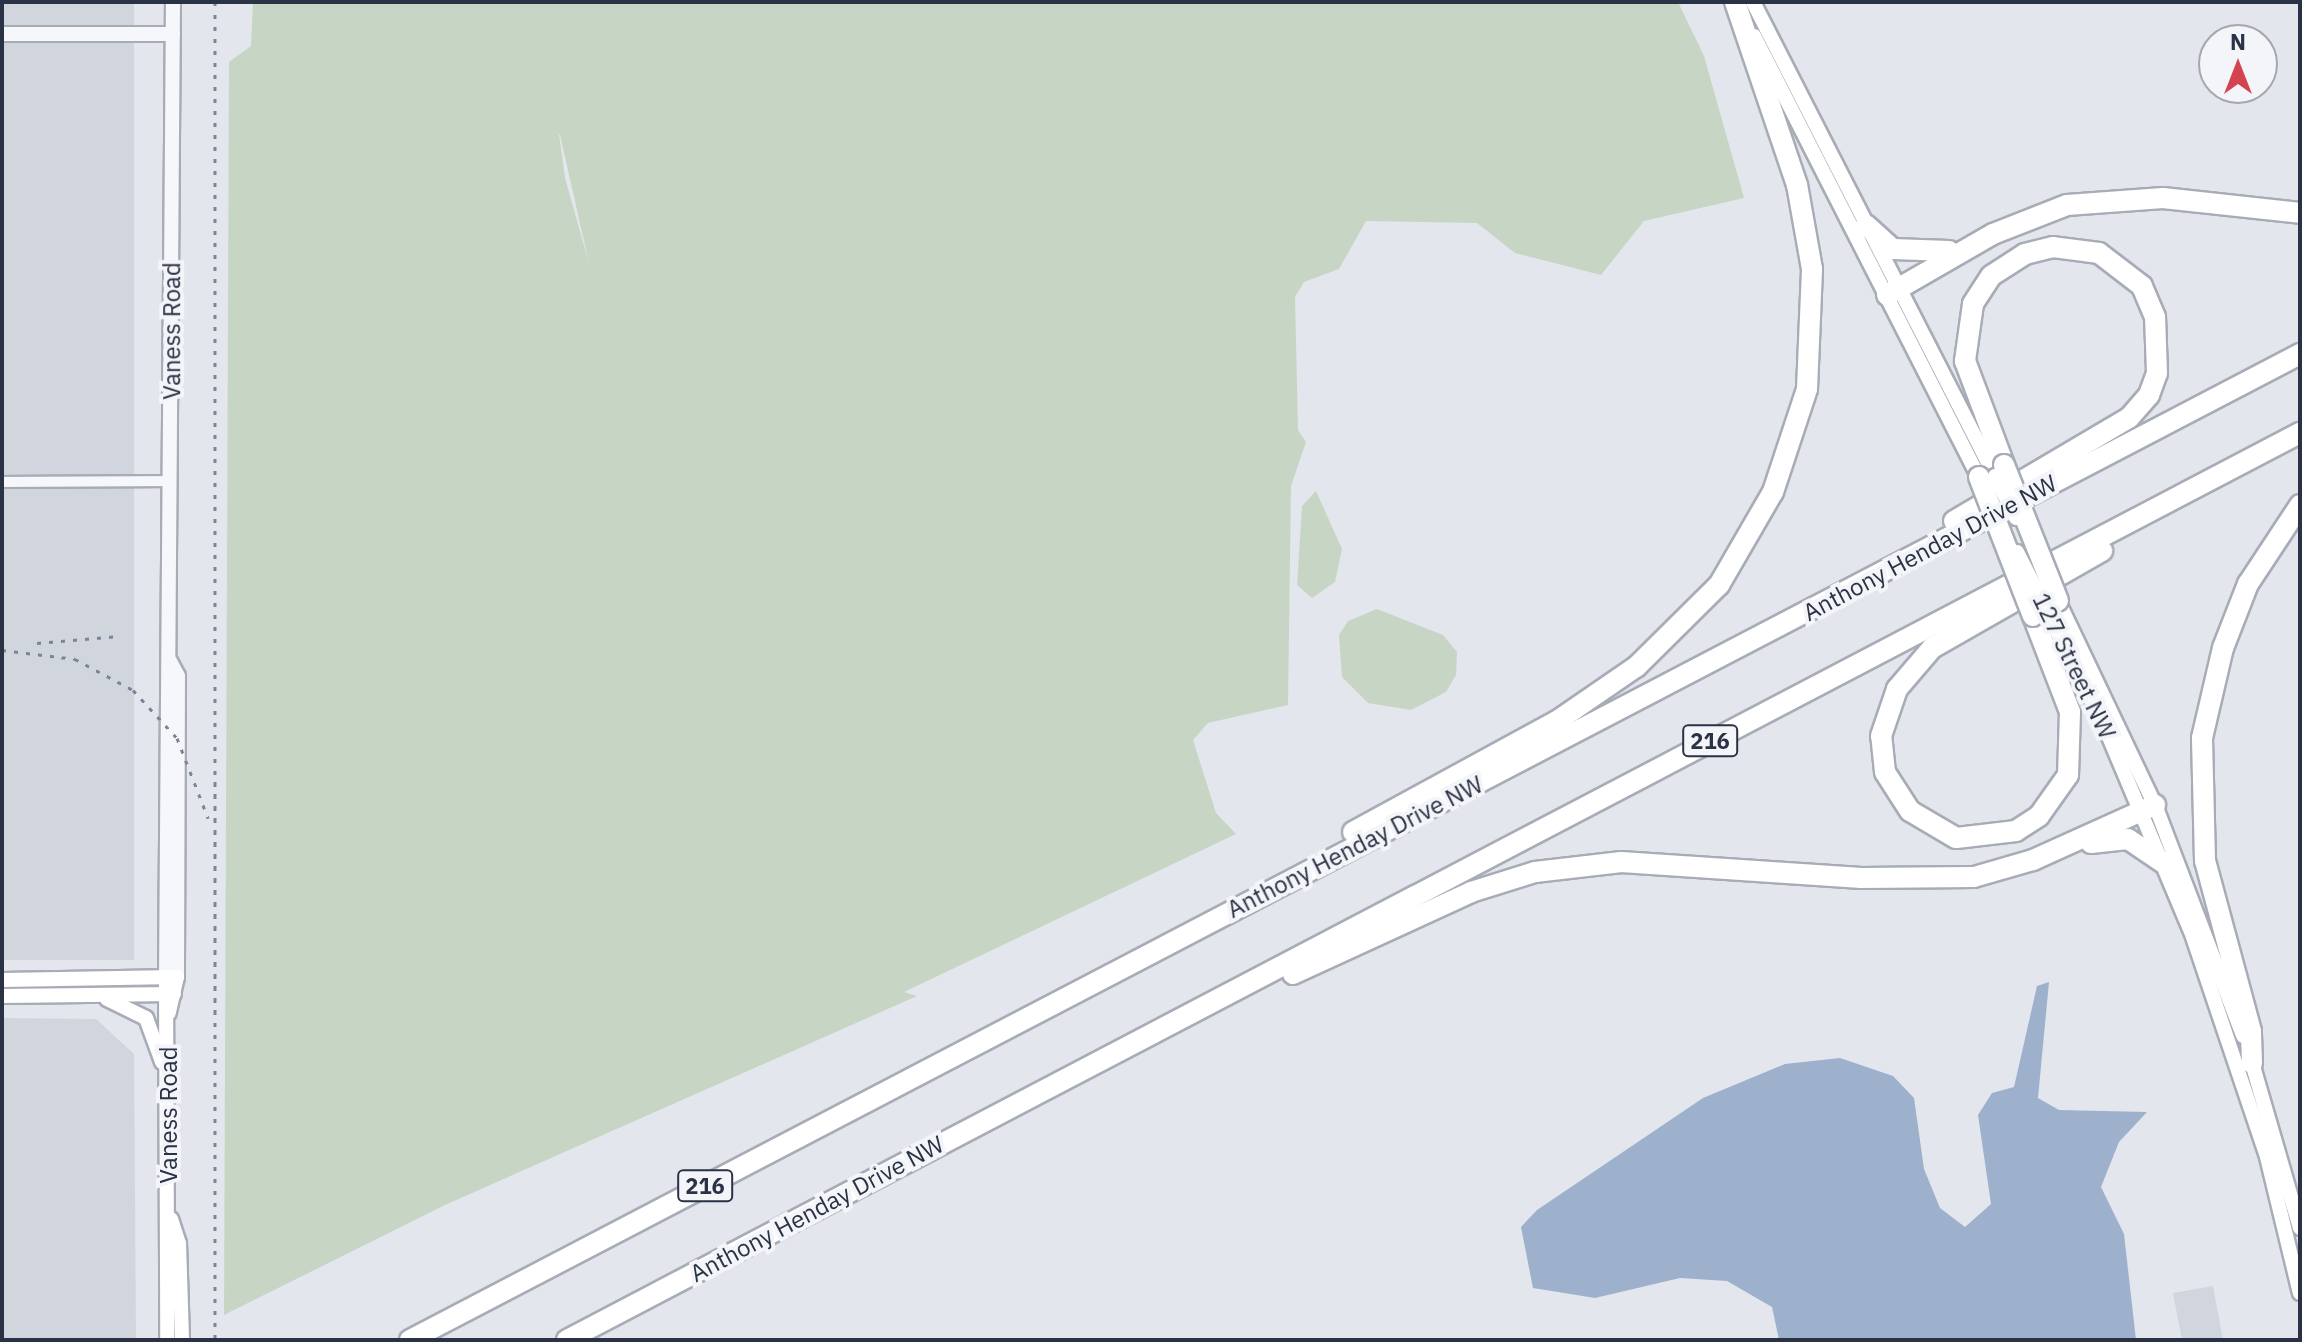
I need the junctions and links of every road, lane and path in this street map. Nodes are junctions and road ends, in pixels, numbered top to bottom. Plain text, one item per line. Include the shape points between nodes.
1 (173, 2) edge
2 (1736, 2) edge
3 (1753, 2) edge
4 (2, 34) edge
5 (173, 34) junction
6 (2300, 213) edge
7 (1866, 225) junction
8 (1961, 250) junction
9 (1892, 290) junction
10 (2300, 354) edge
11 (2300, 433) edge
12 (2300, 441) edge
13 (1993, 473) junction
14 (171, 481) junction
15 (2, 482) edge
16 (2300, 505) edge
17 (2045, 608) junction
18 (1771, 631) junction
19 (2149, 808) junction
20 (2045, 855) junction
21 (2165, 864) junction
22 (1105, 976) junction
23 (171, 977) junction
24 (2, 980) edge
25 (171, 994) junction
26 (91, 995) junction
27 (2, 996) edge
28 (1121, 1049) junction
29 (2252, 1063) junction
30 (169, 1099) junction
31 (170, 1215) junction
32 (2290, 1223) edge
33 (2300, 1293) edge
34 (167, 1340) edge
35 (182, 1340) edge
36 (410, 1340) edge
37 (567, 1340) edge

1 - 5 street, Vaness Road
2 - 9 main road
2 - 22 highway via 1797,185 1812,319 1807,389 1787,454 1737,559 1664,642 1557,721 1163,937
3 - 7 main road
4 - 5 street
5 - 14 street, Vaness Road
6 - 8 highway via 2109,198 2056,209
7 - 8 highway via 1902,252
7 - 9 main road
8 - 9 highway
9 - 13 main road
10 - 18 highway, Anthony Henday Drive NW / 216
11 - 28 highway, Anthony Henday Drive NW / 216
12 - 17 highway via 1965,626 1911,668 1884,724 1885,772 1910,811 1956,838 2016,831 2039,816 2068,775 2070,712
13 - 17 highway, bridge
13 - 17 highway, bridge
13 - 18 highway via 1965,361 1973,304 1991,276 2025,254 2053,247 2099,253 2142,286 2155,317 2157,373 2149,395 2129,418
14 - 15 street
14 - 23 street, Vaness Road
16 - 29 highway via 2237,612 2202,738 2205,861 2251,1031
17 - 19 main road, 127 Street NW
18 - 22 highway, Anthony Henday Drive NW / 216
19 - 20 highway
19 - 21 main road, 127 Street NW
19 - 29 main road, 127 Street NW
20 - 21 highway via 2128,839
20 - 28 highway via 1937,881 1621,862 1535,872 1471,892
21 - 32 main road, 127 Street NW
22 - 36 highway, Anthony Henday Drive NW / 216
23 - 24 main road
23 - 25 main road, Vaness Road
25 - 26 main road
25 - 30 main road, Vaness Road
26 - 27 main road
26 - 30 main road via 137,1010 154,1027
28 - 37 highway, Anthony Henday Drive NW / 216
29 - 32 main road, 127 Street NW
30 - 31 main road, Vaness Road
31 - 34 main road, Vaness Road
31 - 35 main road, Vaness Road via 179,1243
32 - 33 main road, 127 Street NW

